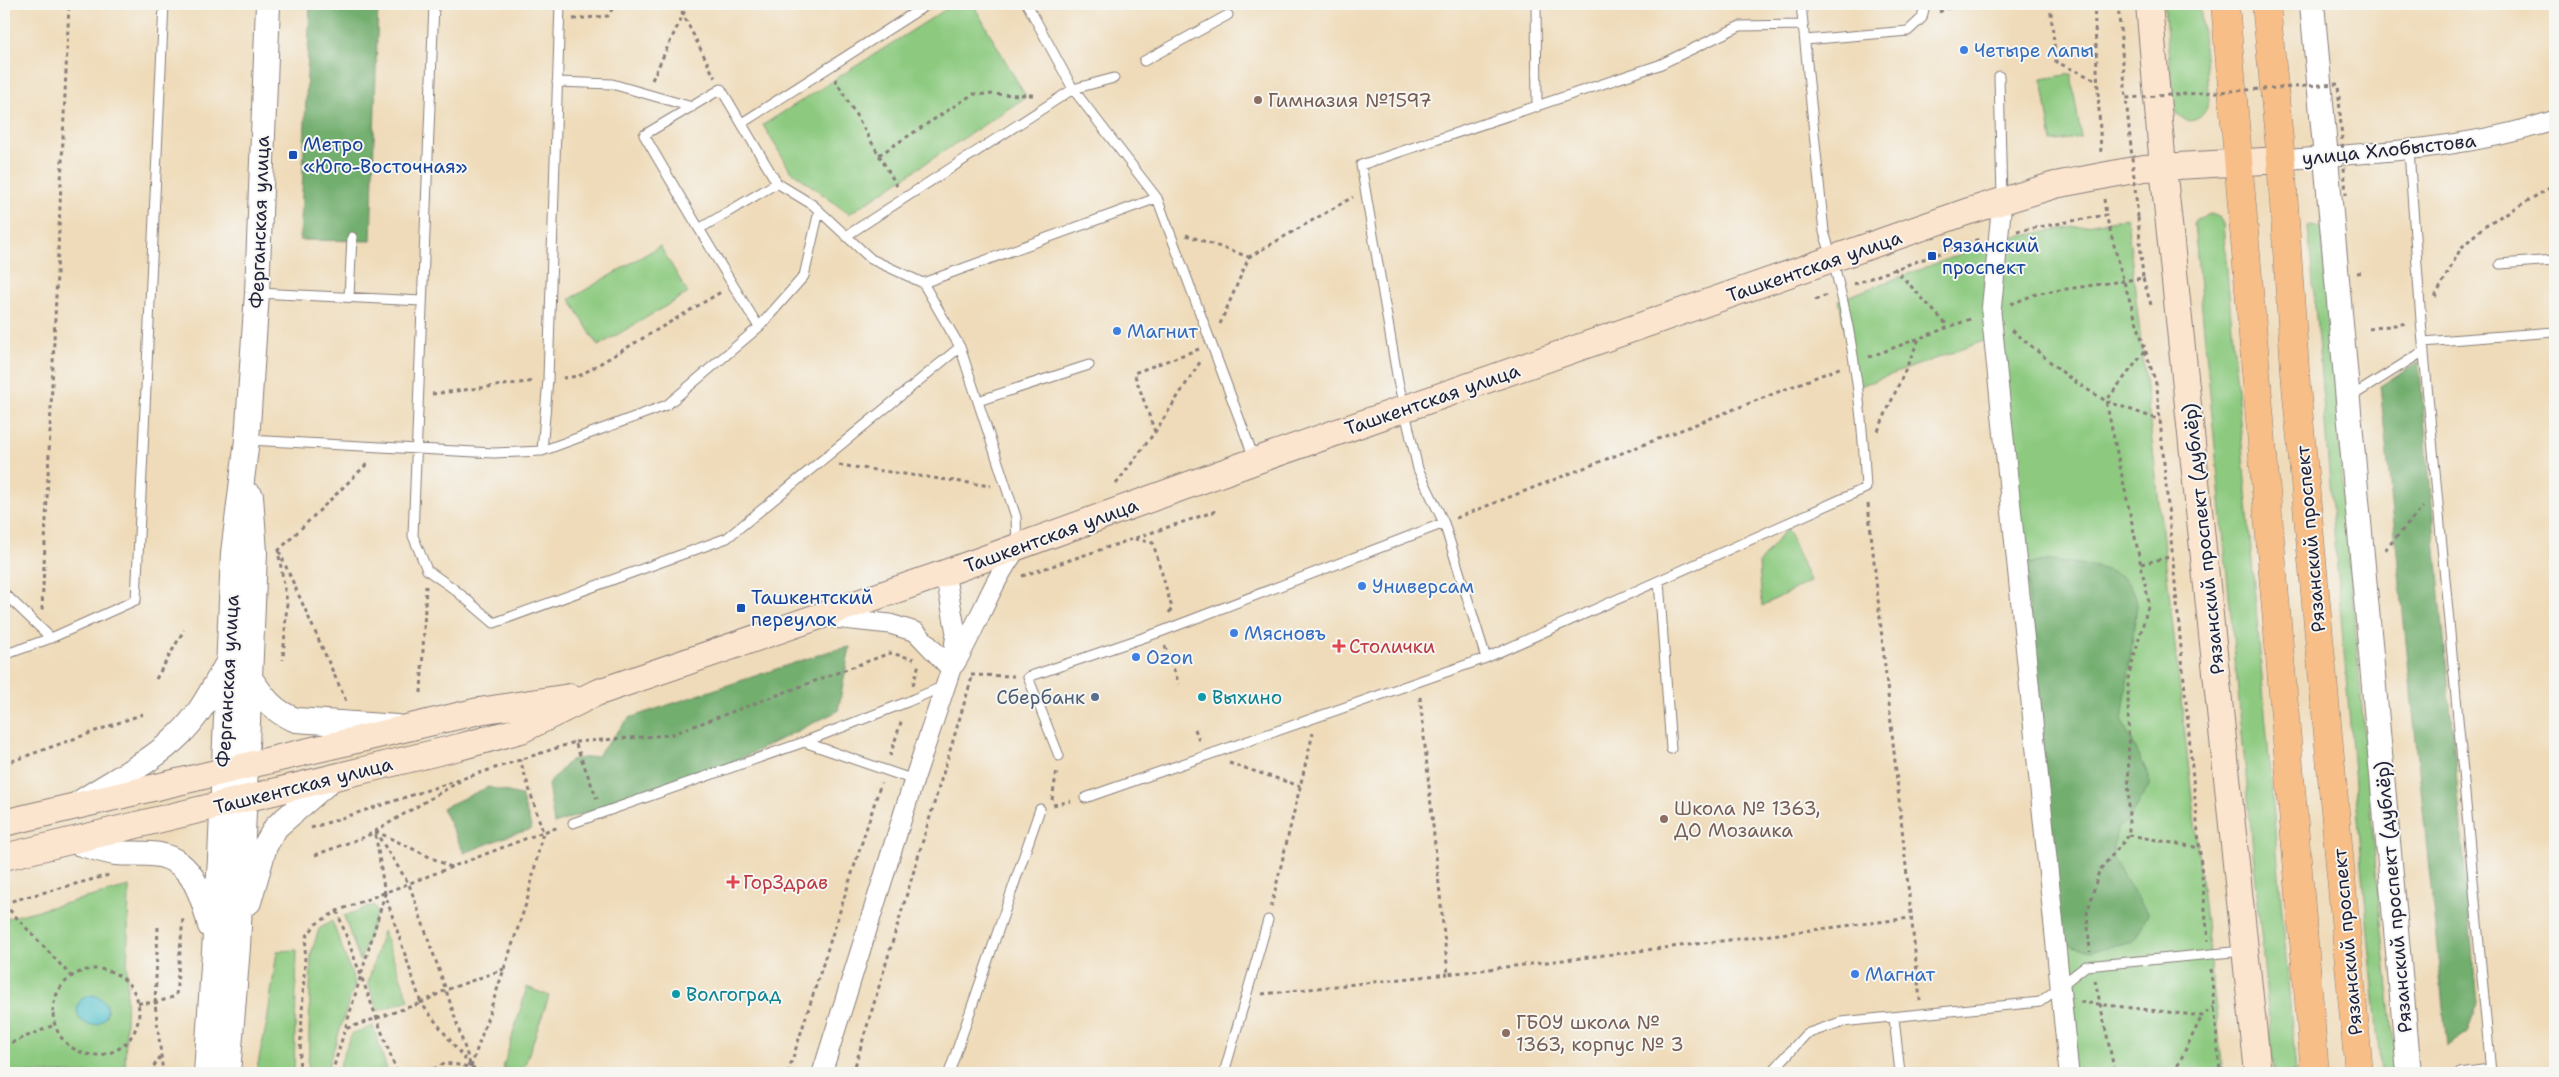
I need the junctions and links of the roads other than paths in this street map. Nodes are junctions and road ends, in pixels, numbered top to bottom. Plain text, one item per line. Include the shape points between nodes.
1 (164, 4) edge
2 (268, 4) edge
3 (434, 4) edge
4 (560, 4) edge
5 (928, 4) edge
6 (1027, 4) edge
7 (1536, 4) edge
8 (1801, 4) edge
9 (1925, 4) edge
10 (2149, 4) edge
11 (2225, 4) edge
12 (2266, 4) edge
13 (2312, 4) edge
14 (1228, 15) dead end
15 (1803, 25) junction
16 (1805, 40) junction
17 (1144, 61) dead end
18 (1999, 76) dead end
19 (1114, 78) dead end
20 (557, 82) junction
21 (1073, 89) junction
22 (692, 107) junction
23 (1537, 107) junction
24 (2555, 120) edge
25 (742, 123) junction
26 (2409, 151) junction
27 (2326, 156) junction
28 (2281, 160) junction
29 (2239, 162) junction
30 (2163, 167) junction
31 (777, 183) junction
32 (1157, 198) junction
33 (2002, 202) junction
34 (819, 211) junction
35 (699, 229) junction
36 (352, 236) dead end
37 (846, 236) junction
38 (1833, 258) junction
39 (2555, 260) edge
40 (2500, 264) dead end
41 (923, 283) junction
42 (257, 293) junction
43 (349, 297) junction
44 (422, 301) junction
45 (759, 327) junction
46 (2555, 332) edge
47 (2424, 346) junction
48 (960, 347) junction
49 (1089, 364) dead end
50 (2347, 399) junction
51 (978, 401) junction
52 (1405, 409) junction
53 (247, 440) junction
54 (416, 449) junction
55 (542, 451) junction
56 (1255, 461) junction
57 (1444, 522) junction
58 (1017, 548) junction
59 (945, 573) junction
60 (1659, 581) junction
61 (4, 593) edge
62 (819, 616) junction
63 (51, 638) junction
64 (4, 655) edge
65 (1486, 658) junction
66 (228, 663) junction
67 (948, 677) junction
68 (250, 678) junction
69 (596, 693) junction
70 (405, 728) junction
71 (804, 742) junction
72 (1670, 749) dead end
73 (1059, 756) road end
74 (234, 768) junction
75 (333, 778) junction
76 (914, 780) junction
77 (1084, 798) road end
78 (232, 802) junction
79 (73, 806) junction
80 (1040, 809) road end
81 (4, 823) edge
82 (573, 823) road end
83 (71, 841) junction
84 (4, 857) edge
85 (1268, 920) road end
86 (226, 947) junction
87 (2246, 951) junction
88 (2061, 994) junction
89 (1894, 1018) junction
90 (2491, 1071) edge
91 (206, 1073) edge
92 (228, 1073) edge
93 (822, 1073) edge
94 (949, 1073) edge
95 (1224, 1073) edge
96 (1772, 1073) edge
97 (1900, 1073) edge
98 (2069, 1073) edge
99 (2258, 1073) edge
100 (2315, 1073) edge
101 (2359, 1073) edge
102 (2409, 1073) edge
103 (2460, 1073) edge

1 - 63 lane via 136,600
2 - 42 street, Ферганская улица
3 - 44 lane
4 - 20 lane
5 - 25 lane
6 - 21 lane
7 - 23 lane
8 - 15 lane
9 - 16 lane via 1922,18 1908,31
10 - 30 main road, Рязанский проспект (дублёр)
11 - 29 main road, Рязанский проспект
12 - 28 main road, Рязанский проспект
13 - 27 street, Рязанский проспект (дублёр)
14 - 17 lane
15 - 16 lane
15 - 23 lane via 1740,26 1659,65
16 - 38 lane via 1824,232
18 - 33 lane
19 - 21 lane
20 - 22 lane via 612,84
20 - 55 lane via 548,379
21 - 32 lane
21 - 37 lane
22 - 25 lane via 721,90
22 - 35 lane via 644,136
23 - 52 lane via 1361,165
24 - 26 street, улица Хлобыстова via 2481,140
25 - 31 lane
26 - 27 street, улица Хлобыстова
26 - 47 lane
27 - 28 street, улица Хлобыстова
27 - 50 street, Рязанский проспект (дублёр)
28 - 29 main road, Ташкентская улица
28 - 101 main road, Рязанский проспект via 2296,385
29 - 30 main road, Ташкентская улица
29 - 100 main road, Рязанский проспект
30 - 33 main road, Ташкентская улица via 2055,185
30 - 87 main road, Рязанский проспект (дублёр)
31 - 34 lane
31 - 35 lane
32 - 41 lane
32 - 56 lane
33 - 38 main road, Ташкентская улица
33 - 88 street via 1991,312
34 - 37 lane
34 - 45 lane via 804,276
35 - 45 lane
36 - 43 lane
37 - 41 lane via 871,259
38 - 52 main road, Ташкентская улица
38 - 60 lane via 1855,362 1866,488
39 - 40 lane
41 - 48 lane
42 - 43 lane
42 - 53 street, Ферганская улица
43 - 44 lane
44 - 54 lane
45 - 55 lane via 667,405
46 - 47 lane
47 - 50 lane
47 - 90 lane
48 - 51 lane
48 - 54 lane via 727,538 494,623 427,570 413,536
49 - 51 lane
50 - 102 street, Рязанский проспект (дублёр)
51 - 58 lane via 1016,517
52 - 56 main road, Ташкентская улица
52 - 57 lane via 1418,469
53 - 54 lane
53 - 66 street, Ферганская улица via 233,554
53 - 68 street, Ферганская улица via 255,552
54 - 55 lane via 494,453
56 - 58 main road, Ташкентская улица
57 - 65 lane
57 - 73 lane via 1160,632 1028,676
58 - 59 main road, Ташкентская улица
58 - 67 street via 999,574
59 - 62 main road, Ташкентская улица
59 - 67 street via 956,633
60 - 65 lane
60 - 72 lane
61 - 63 lane
62 - 67 street via 890,624 916,632
62 - 69 main road, Ташкентская улица
63 - 64 lane
65 - 77 lane
66 - 74 street, Ферганская улица
66 - 79 street via 181,734
67 - 71 lane via 907,702
67 - 76 street
68 - 70 street via 269,706 296,720
68 - 74 street, Ферганская улица
69 - 70 main road, Ташкентская улица via 479,710
69 - 75 main road, Ташкентская улица via 521,730
70 - 74 main road, Ташкентская улица
71 - 76 lane
71 - 82 lane
74 - 78 street, Ферганская улица
74 - 79 main road, Ташкентская улица
75 - 78 main road, Ташкентская улица
75 - 86 street via 276,827
76 - 93 street
78 - 83 main road, Ташкентская улица
78 - 86 street, Ферганская улица
79 - 81 main road, Ташкентская улица
80 - 94 lane
83 - 84 main road, Ташкентская улица
83 - 86 street via 116,853 154,854 176,860 192,874
85 - 95 lane
86 - 91 street, Ферганская улица
86 - 92 street, Ферганская улица
87 - 88 lane via 2086,966
87 - 99 main road, Рязанский проспект (дублёр)
88 - 89 lane via 2040,1002
88 - 98 street
89 - 96 lane via 1841,1022 1806,1034
89 - 97 lane
90 - 103 lane

